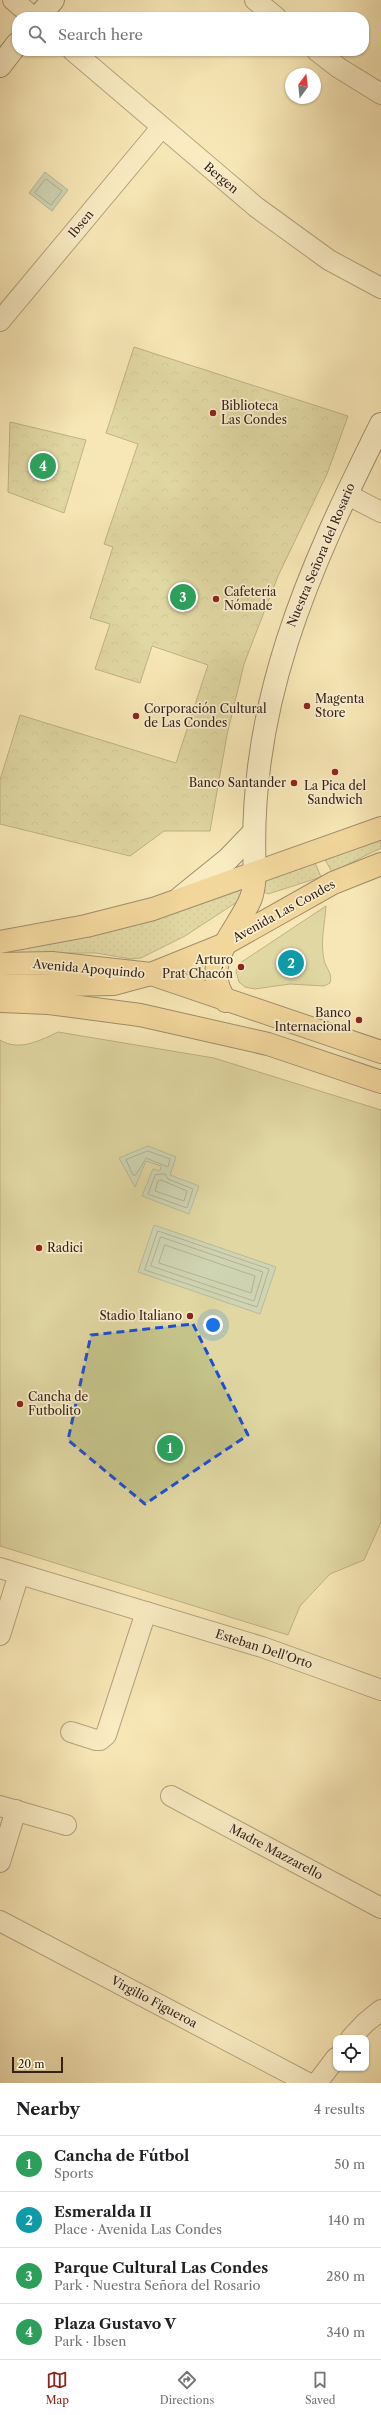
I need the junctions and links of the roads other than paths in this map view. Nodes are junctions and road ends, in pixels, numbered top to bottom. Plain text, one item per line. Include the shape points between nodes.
1 (13, 0) edge
2 (53, 0) edge
3 (255, 0) edge
4 (27, 12) edge
5 (42, 12) edge
6 (270, 12) edge
7 (12, 50) edge
8 (79, 56) edge
9 (323, 56) edge
10 (0, 66) edge
11 (381, 94) edge
12 (161, 128) junction
13 (381, 288) edge
14 (0, 321) edge
15 (381, 424) edge
16 (346, 494) junction
17 (381, 512) edge
18 (381, 828) edge
19 (253, 833) junction
20 (381, 864) edge
21 (255, 874) junction
22 (176, 902) junction
23 (0, 942) edge
24 (223, 945) junction
25 (0, 964) edge
26 (151, 974) junction
27 (0, 986) edge
28 (0, 1001) edge
29 (226, 1001) junction
30 (381, 1052) edge
31 (381, 1082) edge
32 (0, 1568) edge
33 (19, 1574) junction
34 (146, 1612) junction
35 (0, 1634) edge
36 (381, 1690) edge
37 (71, 1732) dead end
38 (171, 1796) dead end
39 (8, 1808) edge
40 (66, 1825) dead end
41 (0, 1862) edge
42 (381, 1908) edge
43 (0, 1921) edge
44 (381, 2010) edge
45 (354, 2035) edge
46 (333, 2062) edge
47 (308, 2083) edge
48 (317, 2083) edge

1 - 4 street
2 - 5 street
3 - 6 street
7 - 10 street
8 - 12 street, Bergen
9 - 11 street
12 - 13 street, Bergen via 256,207 329,260
12 - 14 street, Ibsen
15 - 16 street, Nuestra Señora del Rosario
16 - 17 street
16 - 19 street, Nuestra Señora del Rosario via 300,599 279,665 261,750
18 - 21 main road
19 - 21 street, Nuestra Señora del Rosario
19 - 22 street via 228,859
20 - 24 main road, Avenida Las Condes via 333,883
21 - 22 main road
21 - 24 main road via 251,898
22 - 23 main road via 86,926
24 - 26 main road, Avenida Las Condes
24 - 29 main road via 216,979
25 - 26 main road, Avenida Apoquindo via 52,963
26 - 27 main road, Avenida Las Condes via 114,984
26 - 29 main road, Avenida Apoquindo
28 - 31 main road via 63,1004 140,1015 268,1044
29 - 30 main road, Avenida Apoquindo
32 - 33 street, Esteban Dell'Orto
33 - 34 street, Esteban Dell'Orto
33 - 35 street
34 - 36 street, Esteban Dell'Orto via 262,1646
34 - 37 street via 106,1735 96,1740
38 - 42 street, Madre Mazzarello
39 - 40 street
39 - 41 street
43 - 47 street, Virgilio Figueroa
44 - 45 street
46 - 48 street

